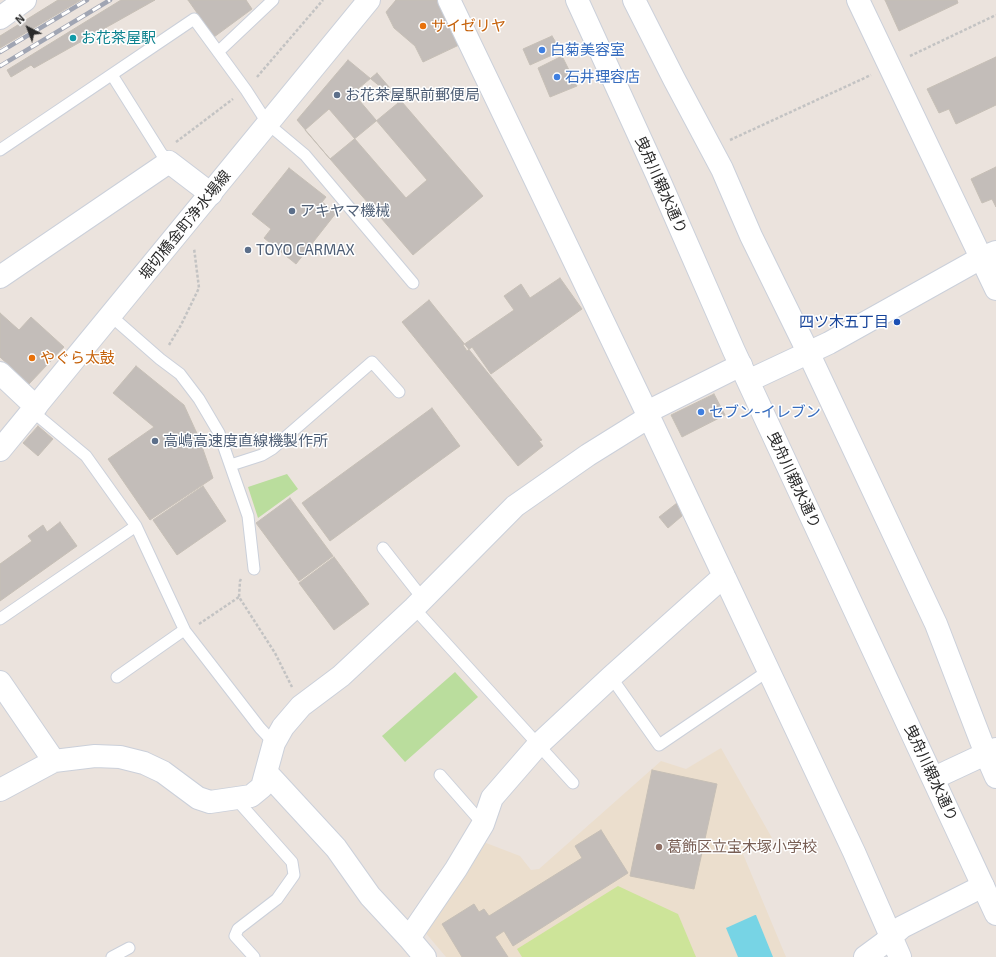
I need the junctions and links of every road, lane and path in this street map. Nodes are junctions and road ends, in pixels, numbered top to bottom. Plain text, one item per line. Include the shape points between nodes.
1 (25, 0) edge
2 (273, 0) edge
3 (369, 0) edge
4 (449, 0) edge
5 (577, 0) edge
6 (634, 0) edge
7 (858, 0) edge
8 (996, 15) edge
9 (0, 18) edge
10 (218, 52) junction
11 (890, 66) junction
12 (112, 75) junction
13 (268, 124) junction
14 (712, 148) junction
15 (0, 150) edge
16 (169, 162) junction
17 (210, 194) junction
18 (184, 226) junction
19 (989, 255) edge
20 (0, 277) edge
21 (413, 284) dead end
22 (996, 289) edge
23 (111, 316) junction
24 (808, 352) junction
25 (160, 359) junction
26 (0, 373) edge
27 (744, 373) junction
28 (399, 392) dead end
29 (34, 409) junction
30 (648, 415) junction
31 (0, 450) edge
32 (231, 465) junction
33 (136, 526) junction
34 (383, 548) dead end
35 (254, 569) joint
36 (724, 576) junction
37 (239, 597) junction
38 (418, 604) junction
39 (0, 619) edge
40 (184, 630) junction
41 (768, 671) junction
42 (116, 677) dead end
43 (611, 677) junction
44 (0, 682) edge
45 (301, 706) junction
46 (274, 742) junction
47 (538, 745) junction
48 (991, 751) edge
49 (54, 762) junction
50 (266, 772) junction
51 (440, 775) dead end
52 (996, 777) edge
53 (934, 778) junction
54 (573, 783) dead end
55 (0, 790) edge
56 (236, 799) junction
57 (483, 824) junction
58 (984, 886) junction
59 (996, 914) edge
60 (891, 937) junction
61 (409, 938) junction
62 (129, 948) dead end
63 (112, 957) edge
64 (254, 957) edge
65 (426, 957) edge
66 (865, 957) edge
67 (900, 957) edge

1 - 9 street
2 - 10 lane
3 - 13 street, 堀切橋金町浄水場線
4 - 30 street
5 - 27 street, 曳舟川親水通り
6 - 14 street
7 - 11 street
8 - 11 path
10 - 12 lane via 194,19
10 - 13 lane
11 - 14 path
11 - 19 street
12 - 15 lane
12 - 16 lane
13 - 17 street, 堀切橋金町浄水場線
13 - 21 lane via 305,155
14 - 24 street via 751,236
16 - 17 street
16 - 20 street
17 - 18 street, 堀切橋金町浄水場線
18 - 23 street, 堀切橋金町浄水場線
18 - 25 path via 192,240 199,288 181,325
19 - 22 street
19 - 24 street
23 - 25 lane
23 - 29 street, 堀切橋金町浄水場線
24 - 27 street
24 - 48 street via 936,624
25 - 32 lane via 180,374 199,399 219,433
26 - 29 street
27 - 30 street
27 - 53 street, 曳舟川親水通り
28 - 32 lane via 372,362 272,449
29 - 31 street, 堀切橋金町浄水場線
29 - 33 lane via 86,456
30 - 36 street
30 - 38 street via 515,506
32 - 35 lane via 248,516
33 - 39 lane
33 - 40 lane
34 - 38 lane
35 - 37 path via 240,581
36 - 41 street
36 - 43 street
37 - 40 path via 192,629
37 - 45 path via 275,653
38 - 45 street via 341,676
38 - 47 lane
40 - 42 lane
40 - 46 lane via 260,728
41 - 43 lane via 659,745
41 - 60 street via 854,852
43 - 47 street
44 - 49 street
45 - 46 street
46 - 50 street
47 - 54 lane
47 - 57 street via 492,798
48 - 52 street
48 - 53 street
49 - 55 street
49 - 56 street via 95,756 120,757 144,763 163,772 198,798 210,802
50 - 56 street via 262,786 251,796
50 - 61 street via 336,848 370,896
51 - 57 lane
53 - 58 street, 曳舟川親水通り
56 - 64 lane via 292,862 294,875 277,899 238,929 235,936
57 - 61 street
58 - 59 street, 曳舟川親水通り
58 - 60 street via 914,920
60 - 66 street
60 - 67 street
61 - 65 street
62 - 63 lane

